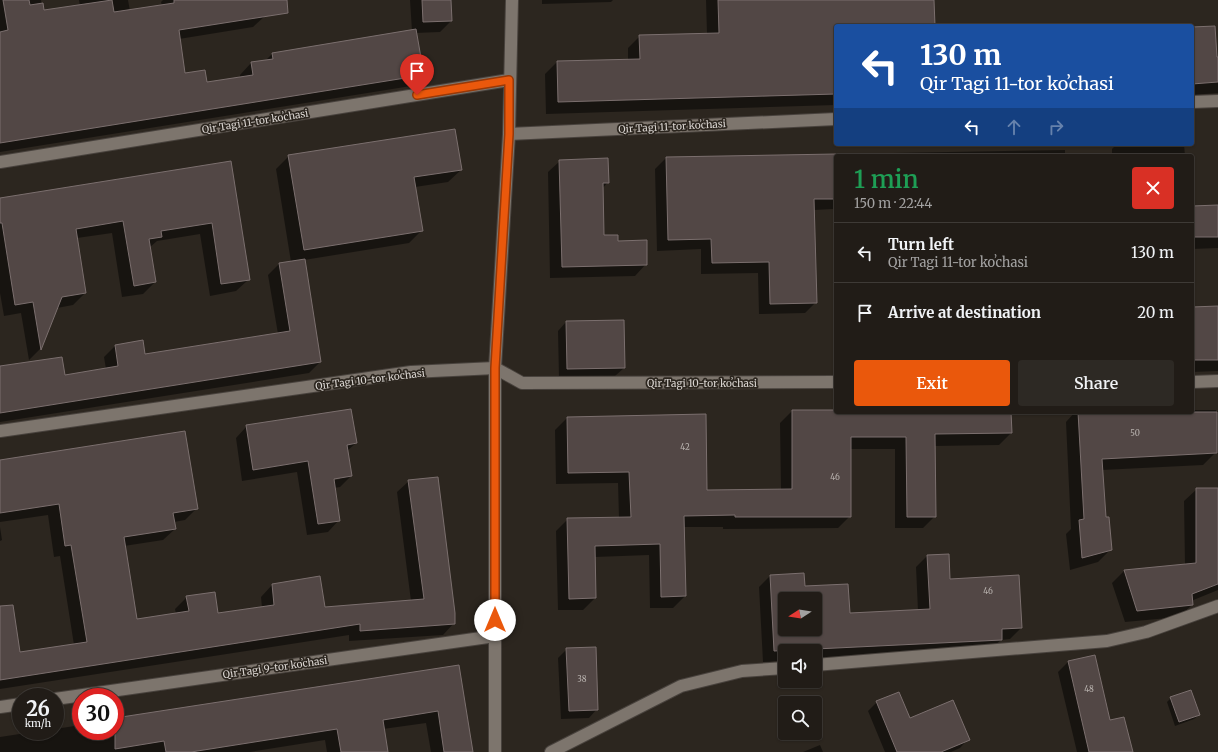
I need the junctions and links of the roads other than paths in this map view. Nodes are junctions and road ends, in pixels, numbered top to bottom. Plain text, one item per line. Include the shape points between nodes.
1 (512, 0) edge
2 (509, 80) junction
3 (1218, 101) edge
4 (1194, 102) edge
5 (834, 119) edge
6 (509, 134) junction
7 (0, 162) edge
8 (495, 368) junction
9 (834, 382) edge
10 (1194, 382) edge
11 (1218, 382) edge
12 (0, 432) edge
13 (1218, 606) edge
14 (495, 636) junction
15 (822, 664) edge
16 (778, 668) edge
17 (64, 698) edge
18 (12, 705) edge
19 (0, 707) edge
20 (495, 752) edge
21 (551, 752) edge

1 - 2 street
2 - 6 street
2 - 7 street, Qir Tagi 11-tor koʼchasi
3 - 4 street
5 - 6 street, Qir Tagi 11-tor koʼchasi
6 - 8 street
8 - 9 street, Qir Tagi 10-tor koʼchasi via 522,383
8 - 12 street, Qir Tagi 10-tor koʼchasi via 411,372
8 - 14 street
10 - 11 street
13 - 15 street via 1146,632 1107,641
14 - 17 street, Qir Tagi 9-tor koʼchasi
14 - 20 street
16 - 21 street via 742,671 681,686
18 - 19 street

